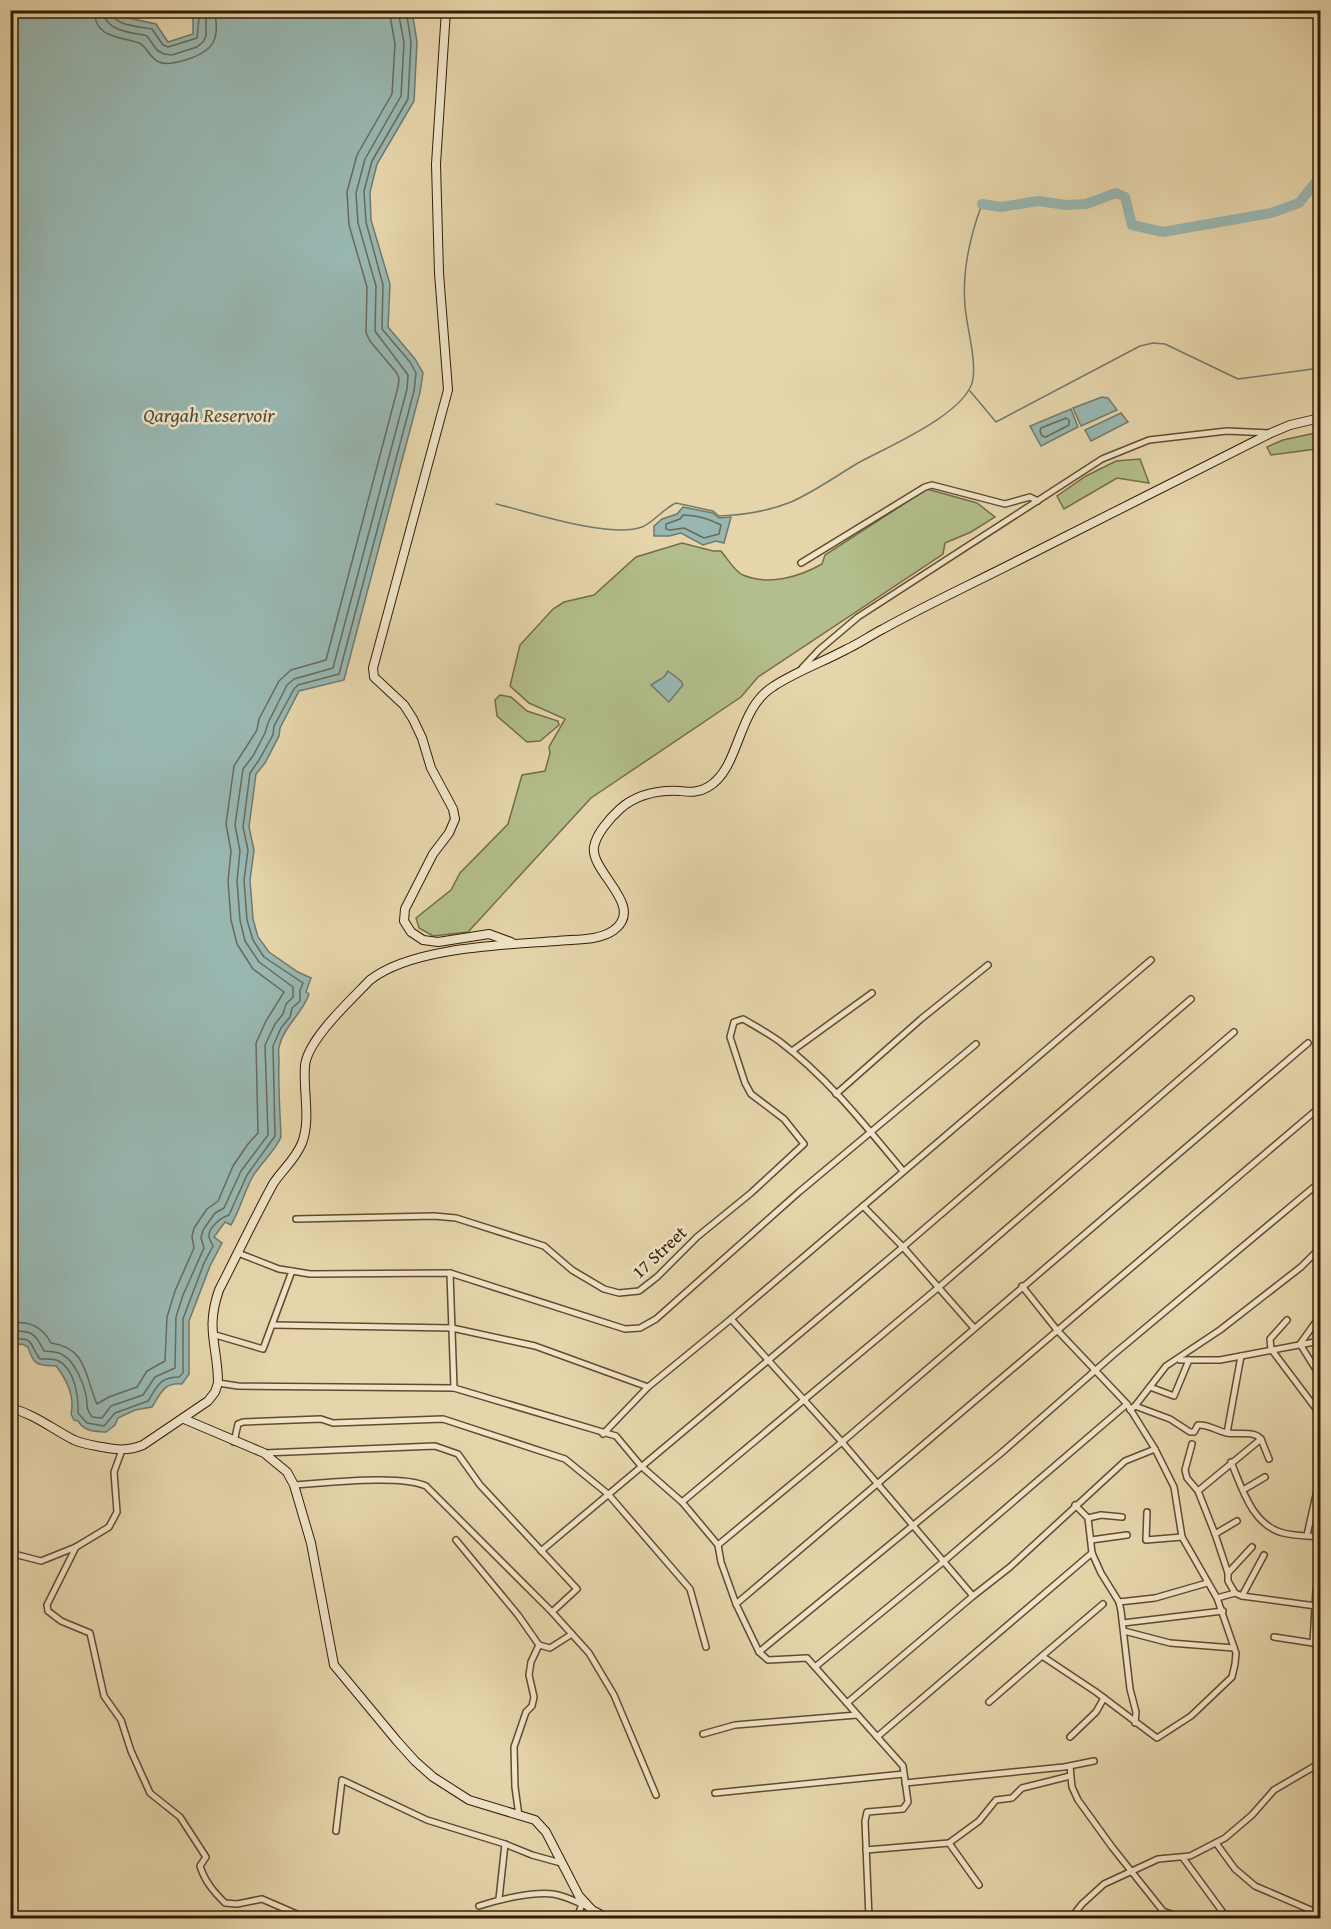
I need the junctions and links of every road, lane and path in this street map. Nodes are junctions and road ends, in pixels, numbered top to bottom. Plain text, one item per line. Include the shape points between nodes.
1 (446, 10) edge
2 (1320, 418) edge
3 (1271, 433) junction
4 (1038, 501) junction
5 (801, 563) dead end
6 (798, 672) junction
7 (516, 944) junction
8 (1151, 960) dead end
9 (988, 965) dead end
10 (872, 993) dead end
11 (1191, 999) dead end
12 (1234, 1032) dead end
13 (1308, 1043) dead end
14 (976, 1044) dead end
15 (792, 1051) junction
16 (836, 1094) junction
17 (1320, 1107) edge
18 (871, 1131) junction
19 (903, 1171) junction
20 (1320, 1182) edge
21 (863, 1206) junction
22 (296, 1219) dead end
23 (903, 1247) junction
24 (1320, 1248) edge
25 (238, 1253) junction
26 (292, 1271) junction
27 (450, 1273) junction
28 (1022, 1286) junction
29 (939, 1287) junction
30 (1320, 1316) edge
31 (731, 1319) junction
32 (1287, 1320) dead end
33 (272, 1325) junction
34 (452, 1328) junction
35 (974, 1328) junction
36 (1058, 1330) junction
37 (212, 1334) junction
38 (1320, 1341) edge
39 (1300, 1344) junction
40 (1270, 1349) junction
41 (1241, 1356) junction
42 (1178, 1360) junction
43 (1189, 1360) junction
44 (767, 1361) junction
45 (1094, 1371) junction
46 (1320, 1376) edge
47 (218, 1383) junction
48 (648, 1387) junction
49 (454, 1388) junction
50 (1150, 1388) junction
51 (804, 1400) junction
52 (1131, 1407) junction
53 (10, 1408) edge
54 (1320, 1414) edge
55 (184, 1419) junction
56 (1227, 1432) junction
57 (603, 1434) junction
58 (1262, 1439) junction
59 (234, 1442) junction
60 (842, 1442) junction
61 (1192, 1444) dead end
62 (1155, 1449) junction
63 (122, 1450) junction
64 (264, 1453) junction
65 (1269, 1459) dead end
66 (1232, 1462) junction
67 (641, 1466) junction
68 (1265, 1477) dead end
69 (1320, 1477) edge
70 (294, 1485) junction
71 (878, 1485) junction
72 (1243, 1490) junction
73 (1198, 1491) junction
74 (608, 1494) junction
75 (682, 1502) junction
76 (1076, 1506) junction
77 (1147, 1512) dead end
78 (1122, 1517) dead end
79 (1088, 1518) junction
80 (1237, 1521) dead end
81 (913, 1527) junction
82 (1215, 1534) junction
83 (1127, 1535) dead end
84 (1306, 1535) junction
85 (1182, 1537) junction
86 (1320, 1537) edge
87 (456, 1540) dead end
88 (1091, 1540) junction
89 (718, 1545) junction
90 (76, 1547) junction
91 (1252, 1547) dead end
92 (541, 1551) junction
93 (10, 1553) edge
94 (1092, 1553) junction
95 (1264, 1555) dead end
96 (1320, 1562) edge
97 (943, 1563) junction
98 (1228, 1573) junction
99 (1207, 1583) junction
100 (1318, 1592) edge
101 (1235, 1593) junction
102 (973, 1596) junction
103 (1242, 1596) junction
104 (1217, 1598) junction
105 (1119, 1602) junction
106 (736, 1604) junction
107 (1103, 1604) dead end
108 (1316, 1606) junction
109 (1223, 1611) junction
110 (552, 1612) junction
111 (1123, 1623) junction
112 (1124, 1631) junction
113 (572, 1634) junction
114 (1274, 1637) dead end
115 (1314, 1643) junction
116 (539, 1645) junction
117 (705, 1647) dead end
118 (1234, 1648) junction
119 (1320, 1649) edge
120 (759, 1652) junction
121 (1042, 1656) junction
122 (815, 1667) junction
123 (1104, 1698) junction
124 (989, 1702) dead end
125 (847, 1703) junction
126 (857, 1714) junction
127 (1135, 1723) junction
128 (703, 1734) dead end
129 (877, 1737) junction
130 (1070, 1737) dead end
131 (1094, 1761) dead end
132 (1320, 1763) edge
133 (1070, 1766) junction
134 (904, 1774) junction
135 (1070, 1776) junction
136 (905, 1783) junction
137 (715, 1793) dead end
138 (656, 1795) dead end
139 (519, 1817) junction
140 (336, 1830) dead end
141 (948, 1843) junction
142 (1216, 1843) junction
143 (505, 1844) junction
144 (866, 1850) junction
145 (1183, 1858) junction
146 (561, 1863) junction
147 (1132, 1871) junction
148 (979, 1885) dead end
149 (499, 1899) junction
150 (582, 1904) junction
151 (478, 1906) dead end
152 (592, 1910) junction
153 (1320, 1914) edge
154 (306, 1918) edge
155 (577, 1918) edge
156 (608, 1918) edge
157 (869, 1918) edge
158 (1071, 1918) edge
159 (1182, 1918) edge
160 (1227, 1918) edge

1 - 7 main road via 436,165 448,390 373,668 374,676 413,719 430,768 454,815 454,822 405,909 404,921 423,940 438,942 489,934
2 - 3 main road
3 - 4 street via 1227,431 1149,440 1102,459
3 - 6 main road
4 - 5 street via 1030,497 1005,504 932,485
4 - 6 street via 858,617
6 - 7 main road via 770,688 758,701 727,765 710,787 696,793 647,793 621,809 603,829 594,855 622,905 621,923 615,930 595,938
7 - 25 main road via 471,947 390,967 370,980 318,1035 305,1065 304,1137 296,1155 271,1188
8 - 19 street
9 - 16 street
10 - 15 street
11 - 23 street
12 - 29 street
13 - 28 street
14 - 18 street
15 - 16 street
15 - 22 street, 17 Street via 743,1019 734,1022 730,1037 751,1094 784,1119 804,1144 639,1291 619,1293 604,1289 572,1270 544,1246 456,1218
16 - 18 street
17 - 36 street
18 - 19 street
18 - 27 street via 656,1319 640,1328 625,1329
19 - 21 street
20 - 45 street
21 - 23 street
21 - 31 street
23 - 29 street
23 - 44 street
24 - 42 street via 1301,1267
25 - 26 street
25 - 37 main road via 214,1303
26 - 27 street
26 - 33 street
27 - 34 street
28 - 35 street
28 - 36 street
29 - 35 street
29 - 51 street
30 - 39 street
31 - 44 street
31 - 48 street
32 - 40 street via 1270,1339
33 - 34 street
33 - 37 street via 263,1348
34 - 48 street via 535,1346
34 - 49 street
35 - 60 street
36 - 45 street
36 - 71 street
37 - 47 main road
38 - 39 street
39 - 40 street
39 - 46 street
40 - 41 street
40 - 54 street
41 - 43 street
41 - 56 street
42 - 43 street
42 - 50 street via 1166,1366
43 - 50 street via 1174,1396
44 - 51 street
44 - 67 street
45 - 52 street
45 - 81 street
47 - 49 street
47 - 55 main road via 208,1401
48 - 57 street
49 - 57 street
50 - 52 street
51 - 60 street
51 - 75 street
52 - 56 street via 1170,1419 1190,1432 1198,1425
52 - 62 street
52 - 97 street
53 - 63 main road via 35,1416 84,1443
55 - 59 main road
55 - 63 main road via 143,1445
56 - 58 street via 1256,1434
57 - 67 street via 616,1436
58 - 65 street
58 - 66 street
59 - 64 main road
59 - 74 street via 238,1424 243,1422 442,1419 565,1459
60 - 71 street
60 - 89 street
61 - 73 street via 1185,1470
62 - 76 street via 1125,1461
62 - 85 street via 1174,1487
63 - 90 street via 114,1472 117,1512 109,1527
64 - 70 main road via 287,1472
64 - 92 street via 435,1446 458,1454 480,1485
66 - 72 street
66 - 73 street
67 - 74 street
67 - 75 street
68 - 72 street
69 - 84 street
70 - 110 street via 416,1481 426,1486
70 - 139 main road via 311,1543 334,1665 433,1777 469,1800
71 - 81 street
71 - 106 street
72 - 84 street via 1266,1525 1281,1532
73 - 82 street
74 - 92 street
74 - 117 street via 690,1589
75 - 89 street
76 - 79 street
76 - 102 street
77 - 85 street via 1146,1540
78 - 79 street
79 - 88 street
80 - 82 street
81 - 97 street
81 - 120 street
82 - 98 street
83 - 88 street
84 - 86 street
85 - 99 street
87 - 116 street
88 - 94 street
89 - 106 street
90 - 93 street via 41,1561
90 - 154 street via 47,1605 48,1611 90,1633 104,1696 121,1720 150,1793 180,1817 206,1857 200,1866 203,1875 225,1903 262,1899
91 - 98 street
92 - 110 street via 577,1589
94 - 105 street
94 - 129 street
95 - 103 street
96 - 100 street
97 - 102 street
97 - 122 street
98 - 101 street
99 - 104 street
99 - 105 street via 1155,1598
100 - 108 street
101 - 103 street
101 - 104 street
102 - 125 street
103 - 108 street
104 - 109 street
105 - 111 street
106 - 120 street
107 - 121 street
108 - 115 street
109 - 111 street
109 - 118 street
110 - 113 street
111 - 112 street
112 - 118 street via 1170,1643
112 - 127 street
113 - 116 street via 550,1648
113 - 138 street via 589,1653 614,1695
114 - 115 street
115 - 119 street
116 - 139 street via 529,1675 532,1706 514,1748
118 - 127 street via 1232,1677 1191,1716 1157,1738
120 - 122 street via 768,1660 807,1658
121 - 123 street
121 - 124 street
122 - 125 street
123 - 127 street
123 - 130 street via 1096,1712
125 - 126 street
126 - 128 street via 735,1725
126 - 129 street
129 - 134 street via 903,1766
131 - 133 street
132 - 142 street via 1274,1790 1252,1815
133 - 135 street
133 - 136 street
134 - 136 street
134 - 137 street
135 - 141 street via 1022,1788 1011,1798 996,1800 979,1821
135 - 147 street via 1078,1800
136 - 144 street via 908,1802 903,1809 867,1812
139 - 146 main road via 535,1820 541,1826
140 - 143 street via 342,1780 427,1820
141 - 144 street
141 - 148 street
142 - 145 street
142 - 153 street via 1235,1869 1255,1886
143 - 146 street
143 - 149 street
144 - 157 street
145 - 147 street via 1158,1859
145 - 160 street
146 - 152 main road via 579,1896
147 - 158 street via 1104,1884
147 - 159 street via 1163,1911
149 - 150 street via 551,1893
149 - 151 street
150 - 152 street
150 - 155 street
152 - 156 main road

